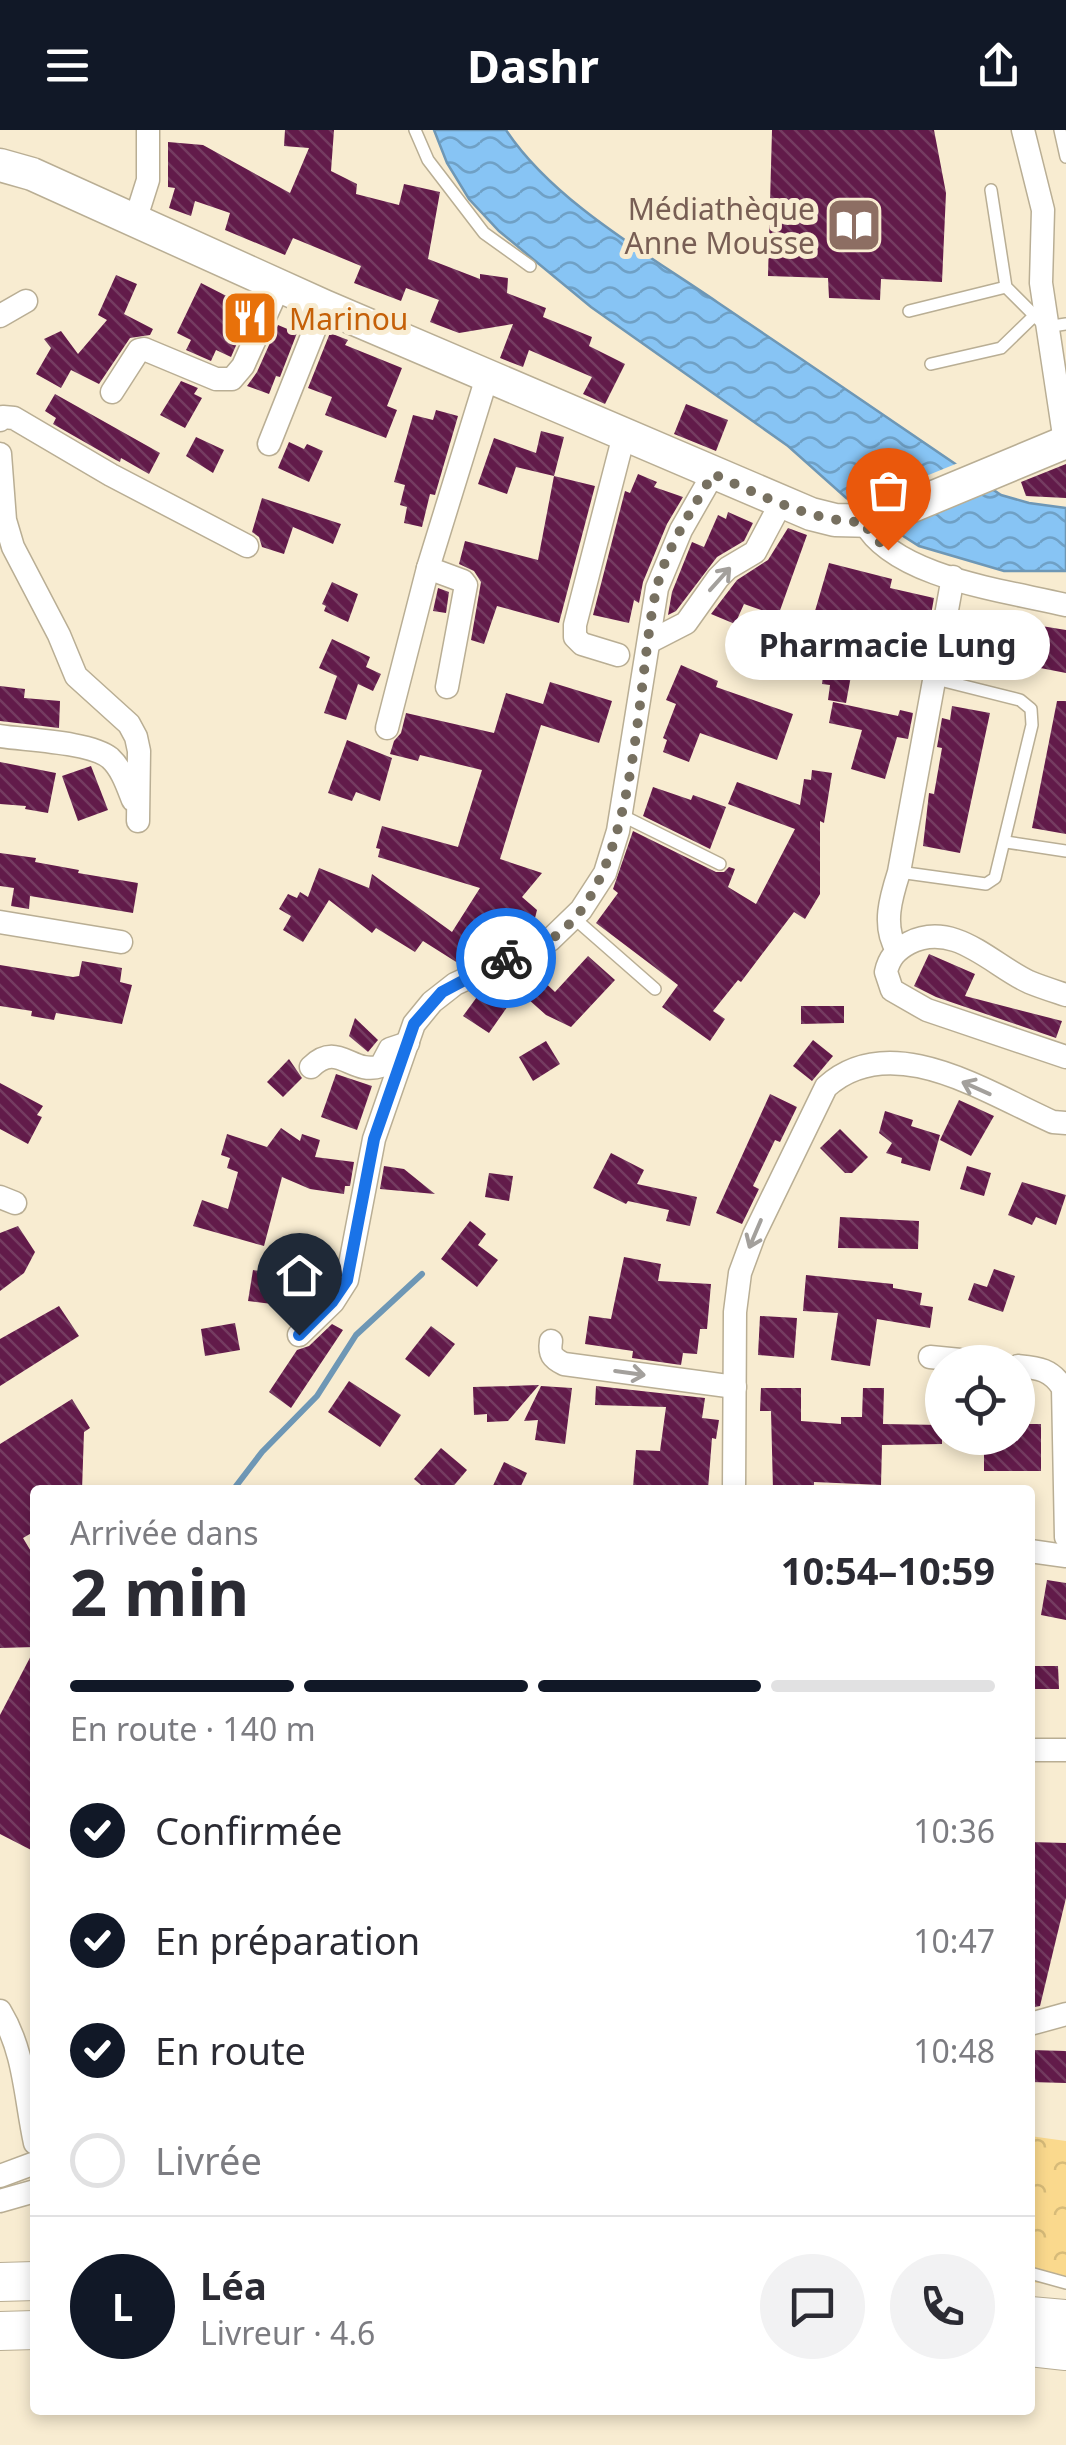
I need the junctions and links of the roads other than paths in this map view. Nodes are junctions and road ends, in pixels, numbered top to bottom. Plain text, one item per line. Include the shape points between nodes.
1 (148, 130) edge
2 (415, 130) edge
3 (1023, 130) edge
4 (1060, 130) edge
5 (1066, 158) edge
6 (0, 164) edge
7 (991, 190) dead end
8 (135, 221) junction
9 (530, 266) dead end
10 (279, 286) junction
11 (1006, 287) junction
12 (26, 301) dead end
13 (324, 306) junction
14 (910, 311) dead end
15 (0, 316) edge
16 (1049, 322) edge
17 (930, 364) dead end
18 (487, 377) junction
19 (112, 392) dead end
20 (0, 420) edge
21 (624, 435) junction
22 (1065, 442) edge
23 (269, 444) dead end
24 (0, 454) edge
25 (713, 474) junction
26 (781, 504) junction
27 (871, 521) junction
28 (247, 546) dead end
29 (428, 568) junction
30 (953, 577) junction
31 (1066, 605) edge
32 (649, 642) junction
33 (618, 655) dead end
34 (936, 679) junction
35 (447, 687) dead end
36 (387, 728) dead end
37 (0, 736) edge
38 (621, 815) junction
39 (1006, 842) junction
40 (1066, 851) edge
41 (720, 864) dead end
42 (899, 872) junction
43 (574, 918) junction
44 (0, 922) edge
45 (121, 942) dead end
46 (897, 950) junction
47 (655, 989) dead end
48 (1066, 995) edge
49 (408, 1042) junction
50 (1066, 1057) edge
51 (312, 1067) dead end
52 (1066, 1123) edge
53 (299, 1335) dead end
54 (551, 1341) dead end
55 (1035, 1367) edge
56 (734, 1387) junction
57 (734, 1485) edge
58 (1066, 1536) edge
59 (1035, 1551) edge
60 (1066, 1556) edge
61 (1035, 1750) edge
62 (1066, 1750) edge
63 (0, 2011) edge
64 (1066, 2014) edge
65 (1035, 2023) edge
66 (24, 2093) junction
67 (0, 2095) edge
68 (30, 2120) edge
69 (30, 2165) edge
70 (0, 2176) edge
71 (30, 2192) edge
72 (0, 2201) edge
73 (1035, 2274) edge
74 (30, 2281) edge
75 (0, 2282) edge
76 (1066, 2283) edge
77 (30, 2311) edge
78 (0, 2312) edge
79 (1035, 2316) edge
80 (1066, 2319) edge
81 (30, 2330) edge
82 (0, 2331) edge
83 (1035, 2348) edge
84 (1066, 2351) edge

1 - 8 street via 148,180
2 - 9 lane via 428,160 484,232
3 - 16 street via 1043,210
4 - 5 lane
6 - 8 main road
7 - 11 lane
8 - 10 main road
10 - 13 main road
10 - 19 street via 232,379 138,350
11 - 14 lane
11 - 16 lane
12 - 15 street
13 - 18 main road
13 - 23 street
16 - 17 lane via 1000,348
16 - 22 street
18 - 21 main road
18 - 29 street
20 - 28 street via 14,418
21 - 25 main road
21 - 33 street via 575,625 582,644
22 - 27 main road
24 - 37 street via 13,547 76,676 136,737 138,820 123,774 108,756
25 - 26 main road
25 - 32 street via 656,588
26 - 27 main road via 835,520
32 -> 26 street via 686,622 718,578 754,552
27 - 30 street via 870,533 905,561
29 - 35 street via 466,585
29 - 36 street
30 - 31 street
30 - 34 street
32 - 38 street
34 - 39 lane via 1020,700 1031,709
34 - 42 street
38 - 41 lane
38 - 43 street via 604,873
39 - 40 lane
39 - 42 lane via 996,878 986,884
42 - 46 street via 889,903 890,939
43 - 47 lane
43 - 49 street via 550,940 442,992 422,1012
44 - 45 street
46 - 48 street via 916,940 952,938
46 - 50 street via 886,972 892,990 928,1010
49 - 51 street via 390,1049 373,1069 334,1056
49 - 53 street via 374,1139 347,1280
52 -> 56 street via 912,1066 864,1063 842,1072 826,1087 740,1273
54 -> 56 street via 553,1358 564,1364
55 - 58 street via 1055,1375 1063,1388
56 - 57 street
59 - 60 street
61 - 62 street
63 - 66 street via 17,2041
64 - 65 street
66 - 67 street
66 - 68 street
69 - 70 street
71 - 72 street
73 - 76 lane
74 - 75 highway
77 - 78 highway
79 - 80 highway
81 - 82 highway
83 - 84 highway

